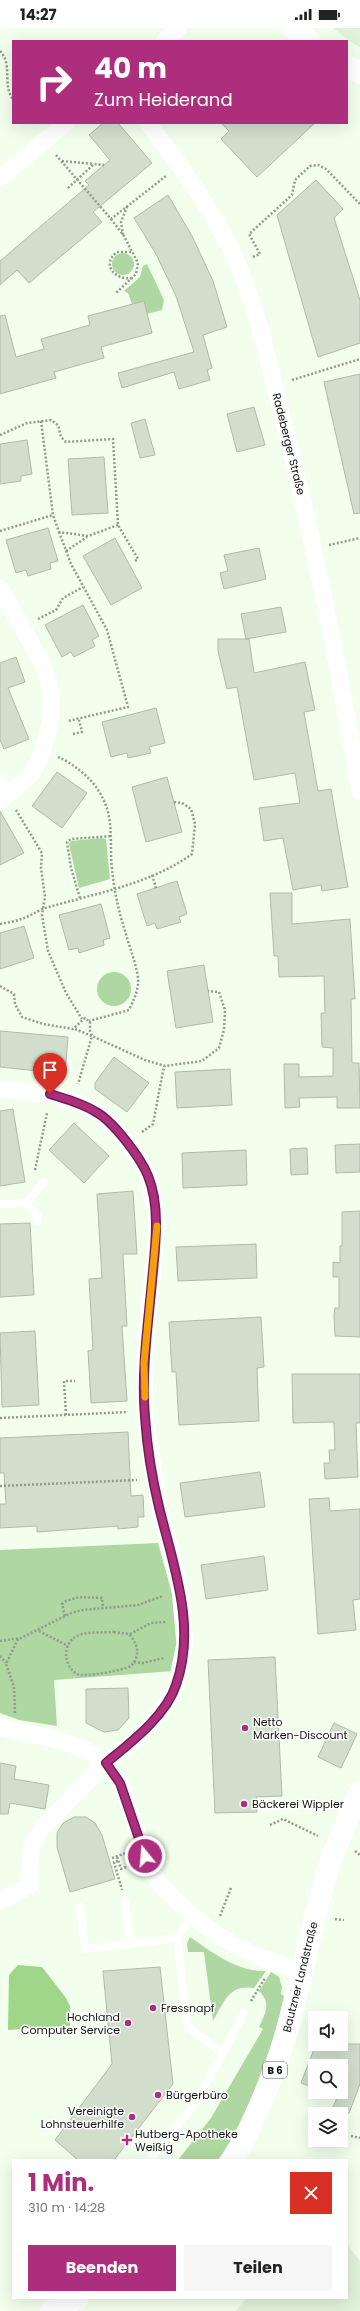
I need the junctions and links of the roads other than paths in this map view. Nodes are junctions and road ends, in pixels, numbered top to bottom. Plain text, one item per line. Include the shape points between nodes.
1 (180, 28) edge
2 (292, 28) edge
3 (165, 40) edge
4 (309, 40) edge
5 (348, 67) edge
6 (360, 74) edge
7 (65, 124) edge
8 (149, 124) edge
9 (0, 178) edge
10 (0, 588) edge
11 (0, 777) edge
12 (360, 792) edge
13 (4, 799) edge
14 (0, 1089) edge
15 (43, 1182) dead end
16 (26, 1202) junction
17 (0, 1204) edge
18 (38, 1222) dead end
19 (6, 1729) edge
20 (106, 1763) junction
21 (360, 1792) edge
22 (0, 1901) edge
23 (125, 1902) dead end
24 (80, 1907) dead end
25 (192, 1917) junction
26 (177, 1938) junction
27 (131, 1944) junction
28 (301, 1974) junction
29 (244, 2012) road end
30 (223, 2053) junction
31 (150, 2159) edge
32 (233, 2159) edge
33 (75, 2299) edge
34 (51, 2311) edge

1 - 3 street
2 - 4 main road
5 - 6 main road
7 - 9 street
8 - 12 street, Radeberger Straße via 187,175 226,239 238,265 275,386 296,470 343,692
10 - 13 street via 41,661 49,682 51,718 43,750 33,772
11 - 13 lane
14 - 20 street via 50,1094 72,1100 98,1112 131,1147 149,1177 157,1223 144,1363 145,1412 154,1479 179,1588 186,1644 176,1686 165,1705 136,1739
15 - 16 lane
16 - 17 lane
16 - 18 lane via 38,1217
19 - 20 street via 75,1744
20 - 22 street via 41,1828 31,1850 29,1886
20 - 25 street via 120,1783 145,1856 161,1884
21 - 28 main road, Bautzner Landstraße / B 6 via 330,1864
23 - 27 lane
24 - 27 lane via 85,1949
25 - 26 lane
25 - 28 street via 248,1953 287,1966
26 - 27 lane
26 - 30 lane via 188,2028
28 - 32 main road, Bautzner Landstraße / B 6 via 276,2066 253,2125
29 - 30 lane
30 - 31 lane via 190,2109
33 - 34 main road

